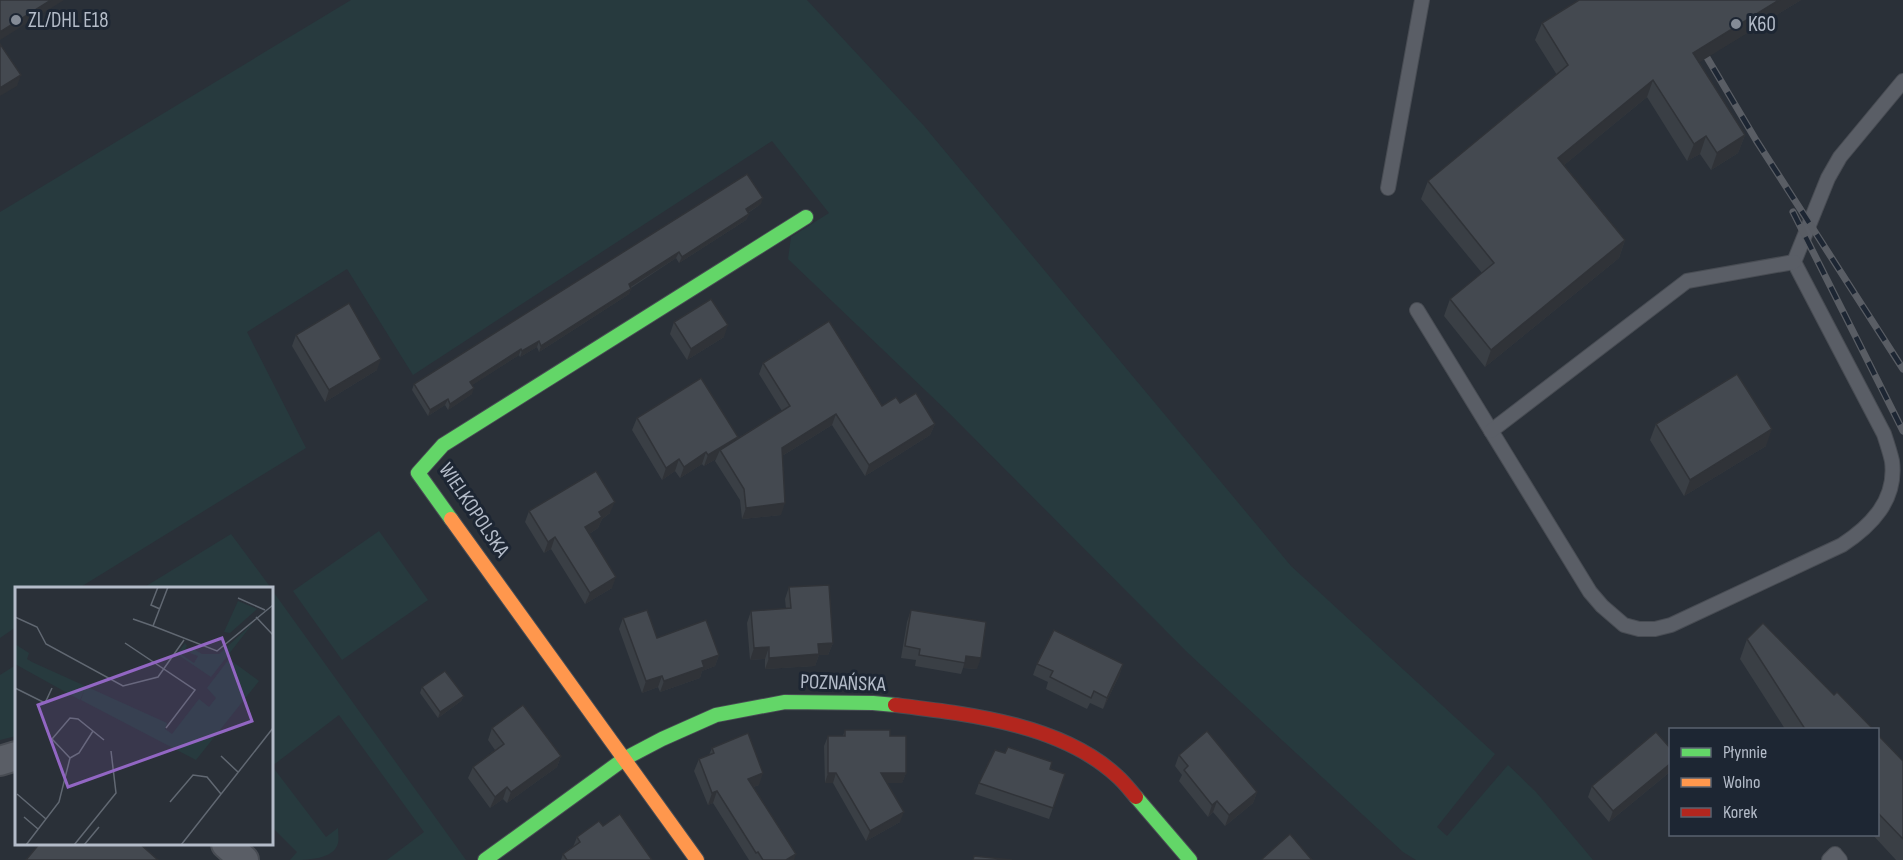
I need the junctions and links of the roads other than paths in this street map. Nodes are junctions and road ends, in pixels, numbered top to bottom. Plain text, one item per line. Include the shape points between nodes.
1 (1422, 0) edge
2 (1903, 81) edge
3 (1388, 188) dead end
4 (806, 217) dead end
5 (1794, 262) junction
6 (1417, 310) dead end
7 (1491, 431) junction
8 (15, 756) edge
9 (624, 759) junction
10 (0, 761) edge
11 (228, 845) edge
12 (244, 860) edge
13 (485, 860) edge
14 (698, 860) edge
15 (1190, 860) edge
16 (1829, 860) edge
17 (1840, 860) edge

1 - 3 lane
2 - 5 lane via 1840,157
4 - 9 street, WIELKOPOLSKA via 443,445 418,472
5 - 7 lane via 1687,281
5 - 7 lane via 1884,434 1892,462 1892,481 1876,518 1842,545 1671,625 1639,629 1624,625 1590,592
6 - 7 lane
8 - 10 street
9 - 13 street, POZNAŃSKA
9 - 14 street, WIELKOPOLSKA
9 - 15 street, POZNAŃSKA via 716,715 785,702 873,703 962,713 1024,727 1068,744 1101,763 1118,776
11 - 12 street
16 - 17 lane via 1835,854

